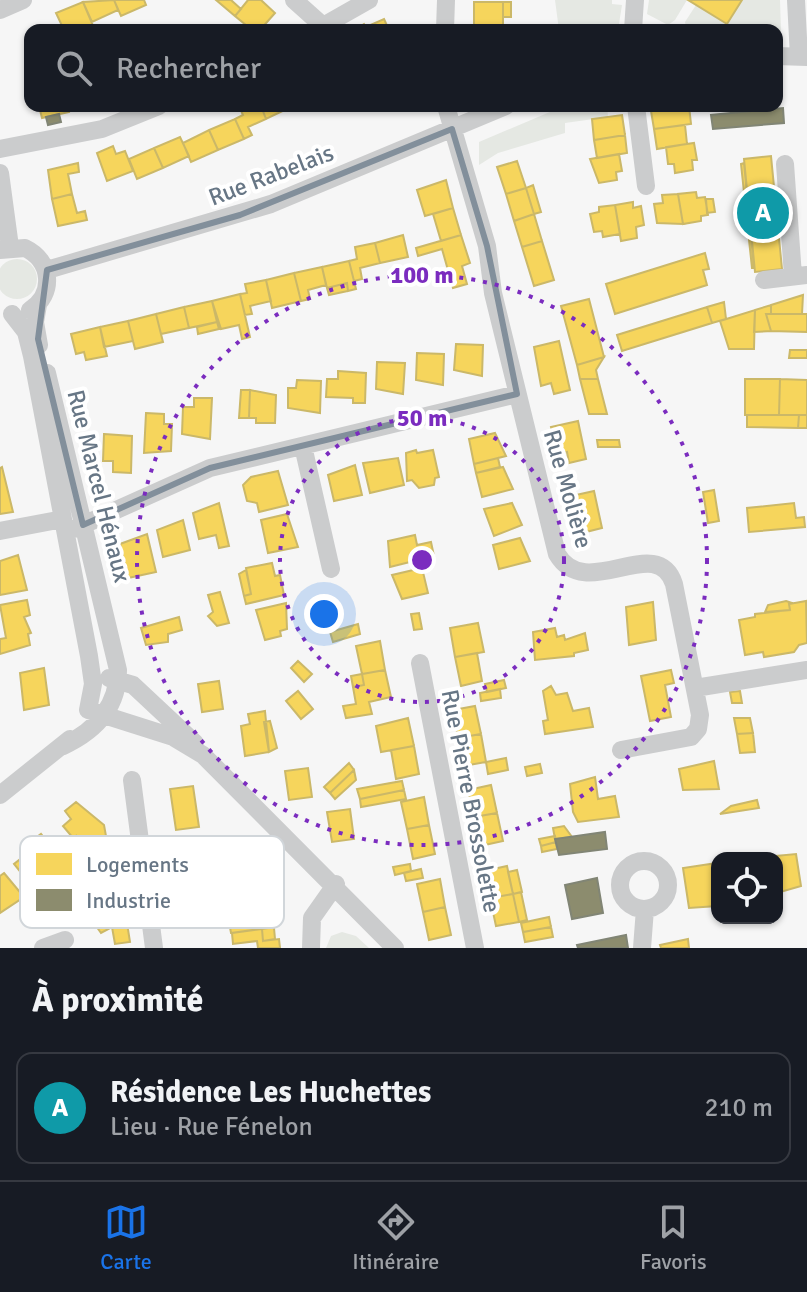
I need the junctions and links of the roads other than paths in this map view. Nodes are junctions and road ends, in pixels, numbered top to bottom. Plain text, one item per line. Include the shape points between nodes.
1 (23, 0) edge
2 (294, 0) edge
3 (369, 0) edge
4 (446, 0) edge
5 (635, 0) edge
6 (796, 0) edge
7 (0, 10) edge
8 (315, 24) edge
9 (326, 24) edge
10 (445, 24) edge
11 (633, 24) edge
12 (783, 56) edge
13 (803, 57) edge
14 (144, 112) edge
15 (448, 112) edge
16 (492, 112) edge
17 (637, 112) edge
18 (452, 129) junction
19 (0, 149) edge
20 (785, 164) dead end
21 (0, 173) edge
22 (646, 186) dead end
23 (5, 248) edge
24 (47, 270) junction
25 (800, 275) edge
26 (764, 280) dead end
27 (38, 305) junction
28 (6, 312) edge
29 (517, 394) junction
30 (303, 446) junction
31 (83, 525) junction
32 (64, 526) junction
33 (0, 531) edge
34 (331, 569) dead end
35 (420, 663) dead end
36 (807, 670) edge
37 (92, 678) junction
38 (118, 678) junction
39 (695, 688) junction
40 (96, 712) junction
41 (621, 750) dead end
42 (203, 755) junction
43 (132, 780) dead end
44 (0, 795) edge
45 (139, 836) edge
46 (336, 884) junction
47 (645, 909) dead end
48 (151, 928) edge
49 (65, 940) dead end
50 (43, 948) edge
51 (154, 948) edge
52 (311, 948) edge
53 (395, 948) edge
54 (475, 948) edge
55 (642, 948) edge

1 - 7 street
2 - 8 street
3 - 9 street
4 - 10 street
5 - 11 street
6 - 13 street
12 - 13 street
14 - 19 street via 102,129
15 - 18 street, Rue Molière
16 - 18 street, Rue Rabelais
17 - 22 street
18 - 24 street, Rue Rabelais via 240,215
18 - 29 street, Rue Molière via 487,246
20 - 25 street
21 - 23 street
23 - 24 street via 33,252
24 - 27 street, Rue Marcel Hénaux via 46,292
25 - 26 street
27 - 28 street via 25,312
27 - 31 street, Rue Marcel Hénaux via 38,339
28 - 32 street, Rue Marcel Hénaux via 28,337
29 - 30 street
29 - 39 street, Rue Molière via 560,561 582,574 643,563 667,569
30 - 31 street via 198,472
30 - 34 street
31 - 32 street
31 - 38 street, Rue Marcel Hénaux
32 - 33 street
32 - 37 street, Rue Marcel Hénaux
35 - 54 street, Rue Pierre Brossolette
36 - 39 street
37 - 38 street
37 - 40 street, Rue Marcel Hénaux
38 - 40 street, Rue Marcel Hénaux
38 - 42 street via 140,690
39 - 41 street, Rue Molière via 700,715 695,734
40 - 42 street via 173,737
40 - 44 street via 96,726
42 - 46 street
43 - 45 street
46 - 52 street via 312,918
46 - 53 street
47 - 55 street
48 - 51 street
49 - 50 street

